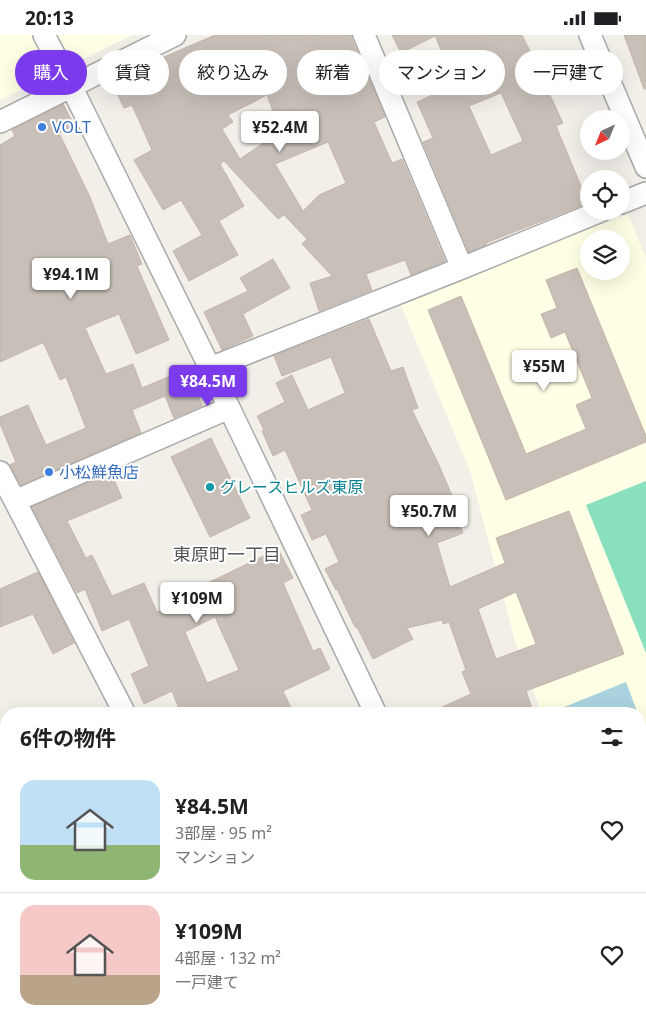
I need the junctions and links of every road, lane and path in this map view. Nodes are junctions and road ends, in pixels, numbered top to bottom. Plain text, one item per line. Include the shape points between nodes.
1 (44, 35) edge
2 (175, 35) edge
3 (364, 35) edge
4 (590, 35) edge
5 (52, 50) edge
6 (87, 78) edge
7 (53, 95) edge
8 (75, 95) edge
9 (0, 122) edge
10 (646, 167) edge
11 (646, 193) edge
12 (630, 199) edge
13 (580, 220) edge
14 (462, 268) junction
15 (210, 368) junction
16 (229, 408) junction
17 (0, 472) edge
18 (15, 501) junction
19 (121, 707) edge
20 (373, 707) edge

1 - 5 street
2 - 6 street
3 - 14 street
4 - 10 street
7 - 9 street
8 - 15 street
11 - 12 street
13 - 14 street
14 - 15 street
15 - 16 street
16 - 18 street
16 - 20 street
17 - 18 street
18 - 19 street

